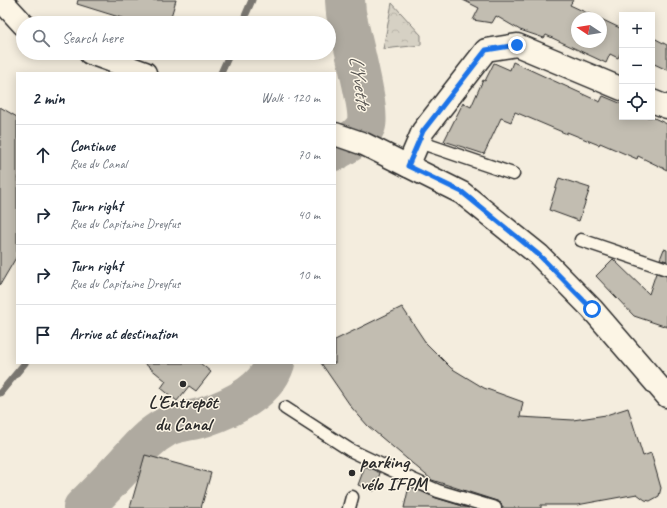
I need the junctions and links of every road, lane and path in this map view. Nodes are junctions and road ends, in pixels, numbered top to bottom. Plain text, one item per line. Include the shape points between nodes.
1 (1, 0) edge
2 (16, 16) edge
3 (0, 21) edge
4 (16, 25) edge
5 (109, 60) edge
6 (142, 72) edge
7 (619, 88) edge
8 (655, 102) edge
9 (667, 107) edge
10 (336, 134) edge
11 (418, 142) junction
12 (408, 166) junction
13 (513, 174) dead end
14 (581, 240) dead end
15 (667, 269) edge
16 (667, 396) edge
17 (285, 408) dead end
18 (495, 508) edge

1 - 2 street
3 - 4 street
5 - 6 street
7 - 11 street via 517,45 486,50 423,131
8 - 9 street
10 - 12 street via 364,144
11 - 12 street
11 - 13 lane
12 - 16 street via 462,192 539,255 592,309
14 - 15 lane
17 - 18 lane via 350,450 438,492

